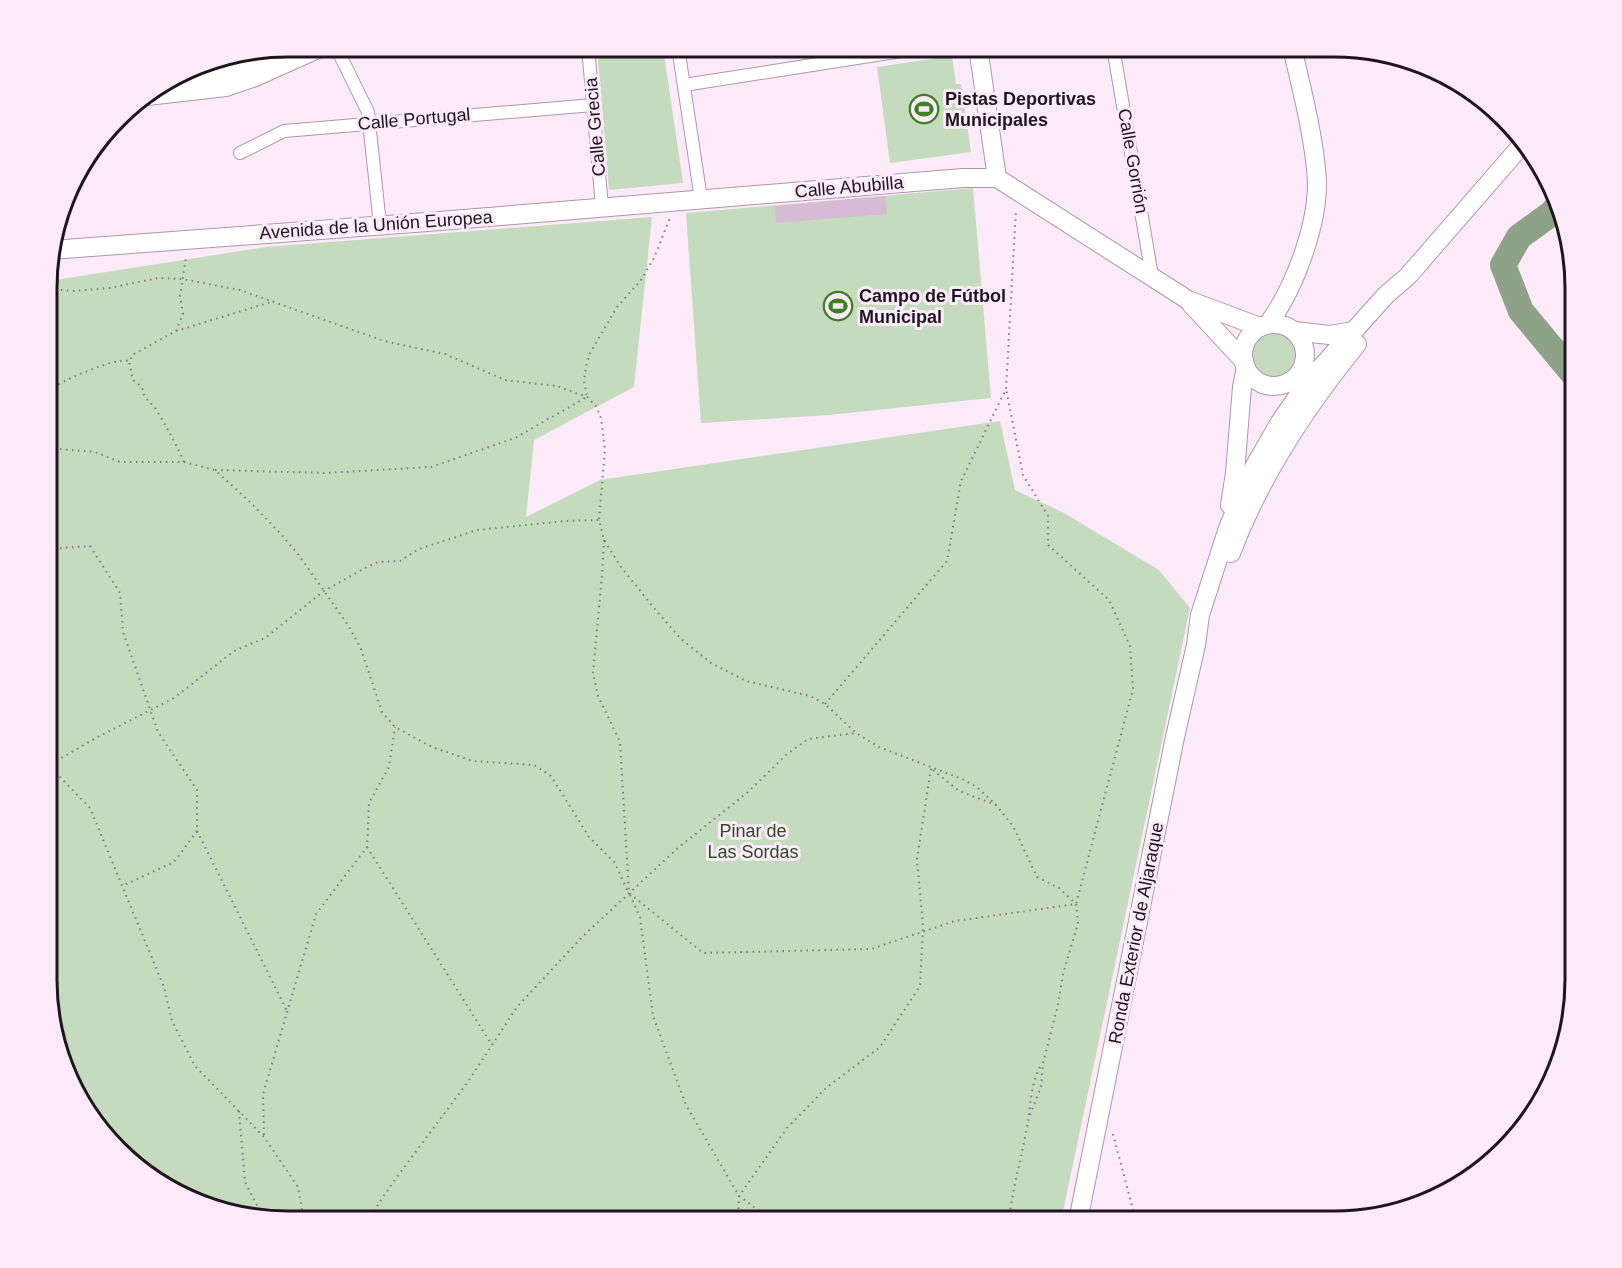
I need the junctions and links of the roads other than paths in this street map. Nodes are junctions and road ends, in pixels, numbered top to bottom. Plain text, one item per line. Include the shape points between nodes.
1 (298, 57) edge
2 (341, 57) edge
3 (589, 57) edge
4 (680, 57) edge
5 (863, 57) edge
6 (980, 57) edge
7 (1115, 57) edge
8 (1294, 57) edge
9 (261, 59) edge
10 (195, 77) edge
11 (684, 85) junction
12 (163, 94) edge
13 (593, 105) junction
14 (369, 123) junction
15 (1518, 149) edge
16 (240, 153) dead end
17 (998, 178) junction
18 (701, 199) junction
19 (602, 207) junction
20 (380, 225) junction
21 (60, 249) edge
22 (1152, 276) junction
23 (1408, 276) junction
24 (1290, 286) junction
25 (1188, 300) junction
26 (1264, 325) junction
27 (1293, 330) junction
28 (1354, 331) junction
29 (1245, 364) junction
30 (1340, 365) junction
31 (1303, 379) junction
32 (1284, 446) junction
33 (1228, 528) junction
34 (1196, 645) junction
35 (1080, 1211) edge

1 - 12 street via 226,87
2 - 14 street via 368,112
3 - 13 street, Calle Grecia
4 - 11 street
5 - 11 street
6 - 17 street
7 - 22 street, Calle Gorrión
8 - 24 street via 1317,171 1312,221
9 - 10 street via 231,71
11 - 18 street
13 - 14 street, Calle Portugal
13 - 19 street, Calle Grecia
14 - 16 street, Calle Portugal via 284,131
14 - 20 street
15 - 23 street, Ronda Exterior de Aljaraque
17 - 18 street, Calle Abubilla
17 - 22 street
18 - 19 street, Avenida de la Unión Europea
19 - 20 street, Avenida de la Unión Europea
20 - 21 street, Avenida de la Unión Europea
22 - 25 street
23 - 28 street, Ronda Exterior de Aljaraque
23 - 30 street, Ronda Exterior de Aljaraque
24 - 26 street
24 - 27 street
25 - 26 street
25 - 29 street
26 - 27 street via 1284,325
26 - 29 street via 1246,341
27 - 28 street via 1329,335
27 - 31 street via 1304,347
28 - 31 street, Ronda Exterior de Aljaraque
29 - 31 street via 1251,375 1266,385
29 - 33 street
30 - 31 street via 1312,383
30 - 32 street, Ronda Exterior de Aljaraque
31 - 32 street via 1304,399 1286,426
31 - 33 street, Ronda Exterior de Aljaraque via 1253,469
32 - 34 street, Ronda Exterior de Aljaraque via 1238,534
33 - 34 street, Ronda Exterior de Aljaraque via 1200,615
34 - 35 street, Ronda Exterior de Aljaraque

